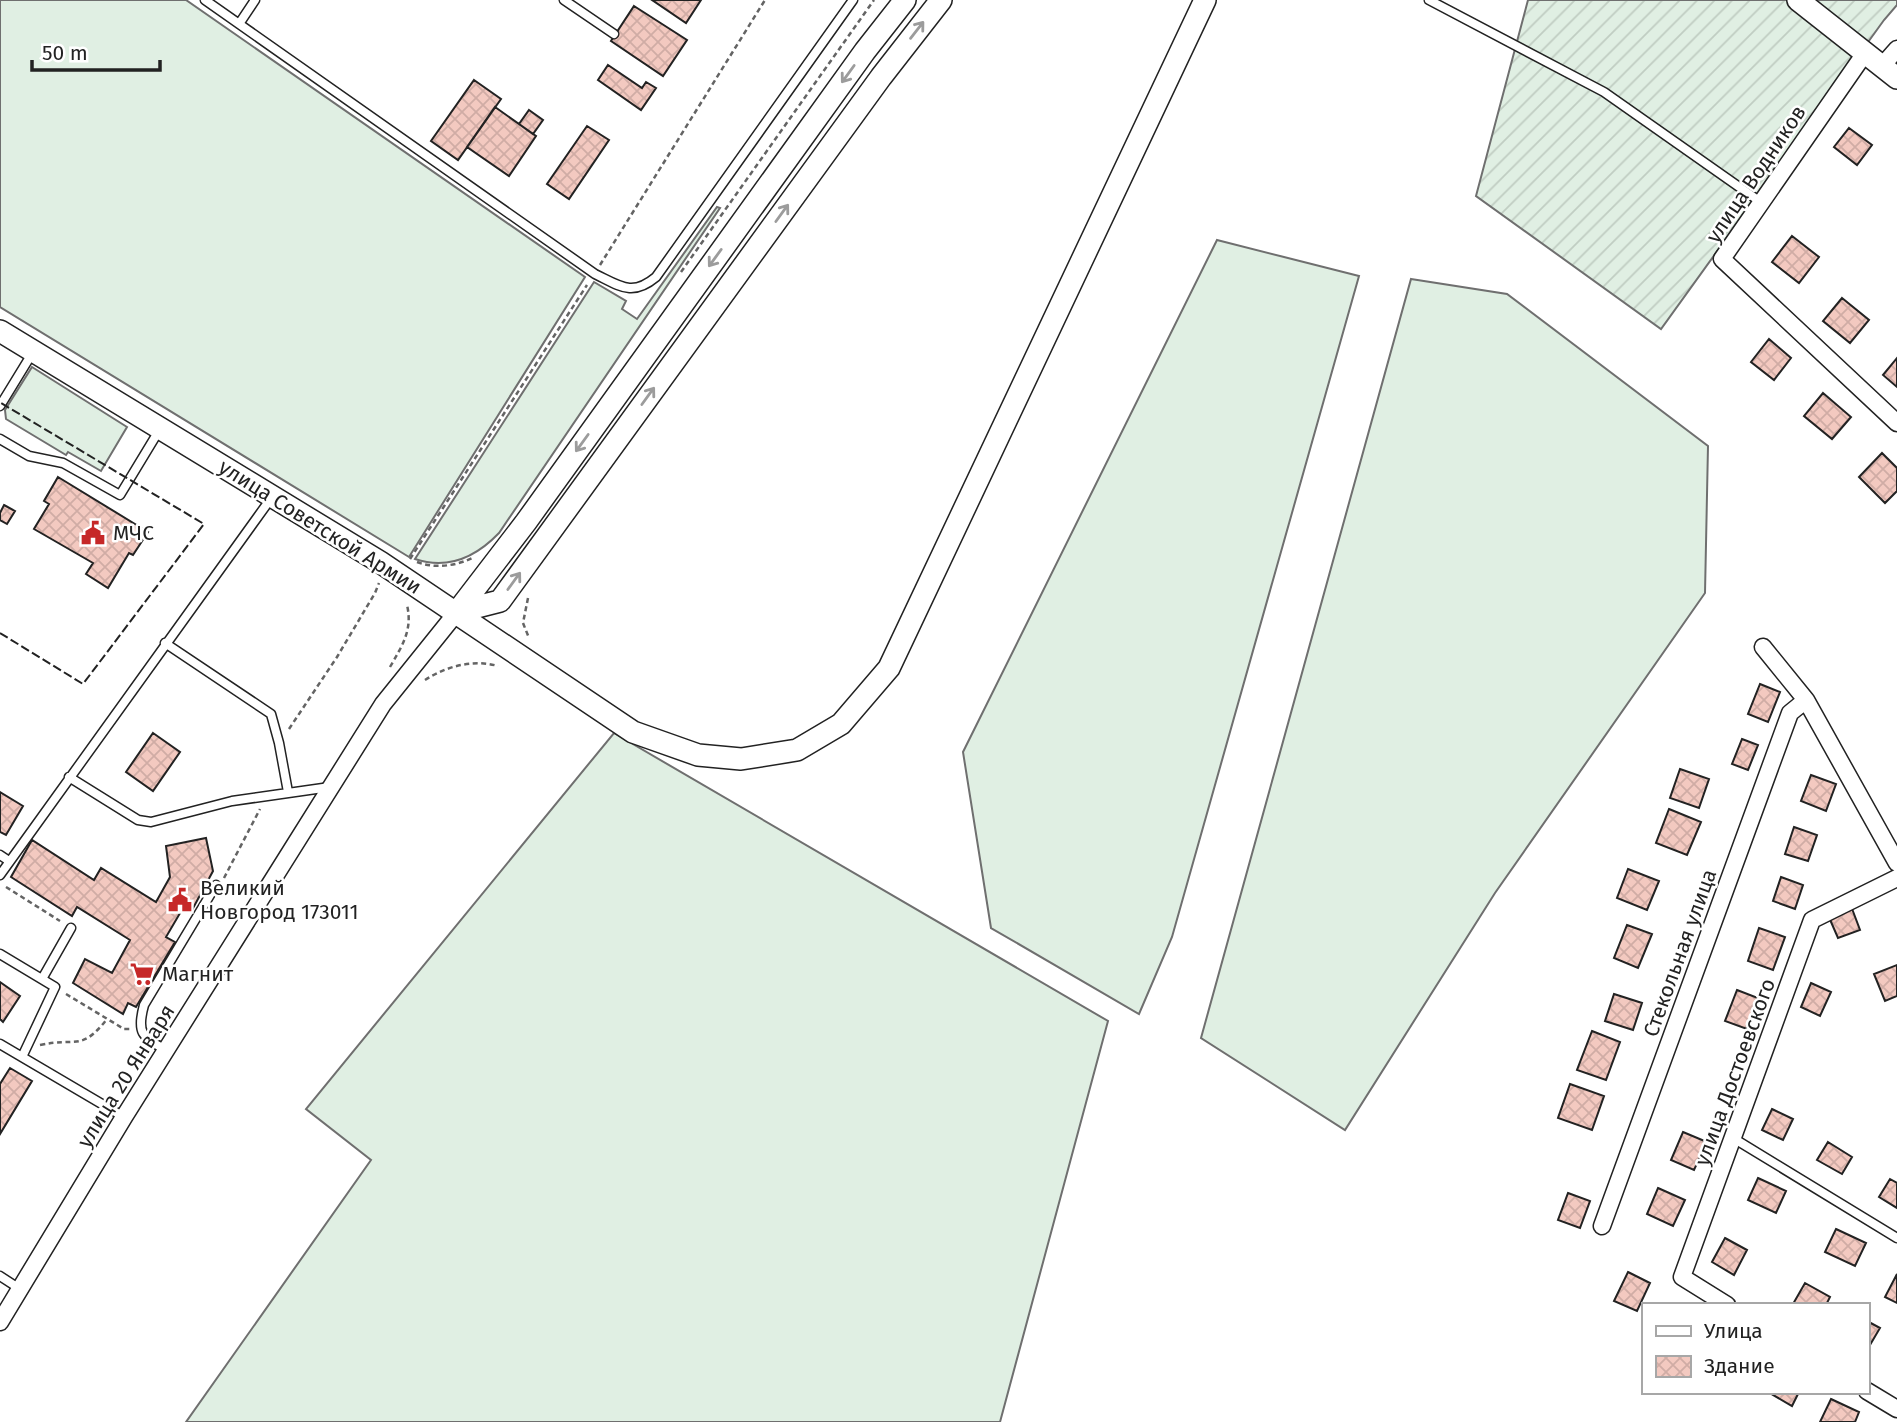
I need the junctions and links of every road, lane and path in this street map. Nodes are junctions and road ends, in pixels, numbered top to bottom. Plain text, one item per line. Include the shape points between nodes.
1 (205, 0) edge
2 (255, 0) edge
3 (765, 0) edge
4 (853, 0) edge
5 (874, 0) edge
6 (905, 0) edge
7 (941, 0) edge
8 (1205, 0) edge
9 (1429, 0) edge
10 (1798, 0) edge
11 (570, 2) edge
12 (239, 24) junction
13 (614, 34) dead end
14 (1897, 49) edge
15 (1881, 66) edge
16 (1762, 203) junction
17 (595, 274) junction
18 (677, 278) dead end
19 (0, 331) edge
20 (33, 351) junction
21 (0, 406) edge
22 (1897, 423) edge
23 (160, 429) junction
24 (0, 439) edge
25 (272, 497) junction
26 (475, 556) dead end
27 (380, 576) dead end
28 (457, 612) junction
29 (165, 643) junction
30 (1763, 647) dead end
31 (1806, 700) junction
32 (279, 743) junction
33 (69, 777) junction
34 (330, 787) junction
35 (288, 792) junction
36 (267, 796) junction
37 (0, 855) edge
38 (9, 861) junction
39 (1897, 863) edge
40 (0, 874) edge
41 (1897, 878) edge
42 (0, 882) edge
43 (216, 884) joint
44 (71, 928) joint
45 (0, 954) edge
46 (42, 979) junction
47 (55, 987) junction
48 (107, 1019) junction
49 (141, 1029) junction
50 (0, 1045) edge
51 (166, 1050) junction
52 (22, 1057) junction
53 (124, 1117) junction
54 (1732, 1138) junction
55 (1602, 1226) dead end
56 (1897, 1238) edge
57 (0, 1276) edge
58 (20, 1289) junction
59 (1724, 1303) edge
60 (0, 1322) edge
61 (1869, 1392) edge
62 (1897, 1409) edge

1 - 12 lane
2 - 12 lane
3 - 17 path
4 - 17 lane via 656,277 634,289
5 - 18 path
6 -> 28 main road
28 -> 7 main road via 500,601
8 - 28 main road, улица Советской Армии via 888,668 841,724 797,750 741,759 698,755 633,732
9 - 16 lane via 1604,92
10 - 15 main road
11 - 13 lane
12 - 17 lane
14 - 15 street, улица Водников
15 - 16 street, улица Водников
16 - 22 street, улица Водников via 1722,259
17 - 26 path via 410,560 443,566
19 - 20 main road, улица Советской Армии
20 - 21 lane
20 - 23 main road, улица Советской Армии
23 - 24 lane via 120,495 63,463 29,456
23 - 25 main road, улица Советской Армии
25 - 28 main road, улица Советской Армии
25 - 29 lane
27 - 32 path via 367,608
28 - 34 street, улица 20 Января via 383,704
29 - 32 lane via 271,714
29 - 33 lane
30 - 31 street
31 - 39 street
31 - 55 street, Стекольная улица via 1790,713
32 - 35 lane
33 - 36 lane via 138,820 151,822
33 - 38 lane
34 - 35 lane
34 - 51 street, улица 20 Января
35 - 36 lane
36 - 43 path via 225,876
37 - 38 lane
38 - 40 lane
41 - 54 street, улица Достоевского via 1812,920
42 - 44 path
43 - 49 lane via 144,1005
44 - 46 lane
45 - 46 lane
46 - 47 lane
47 - 48 path
47 - 52 lane
48 - 49 path via 124,1029
48 - 52 path via 84,1042 37,1046
49 - 51 lane via 145,1038
50 - 52 lane
51 - 53 street, улица 20 Января
52 - 53 lane
53 - 58 street, улица 20 Января
54 - 56 lane
54 - 59 street, улица Достоевского via 1682,1277
57 - 58 lane
58 - 60 street, улица 20 Января
61 - 62 street

